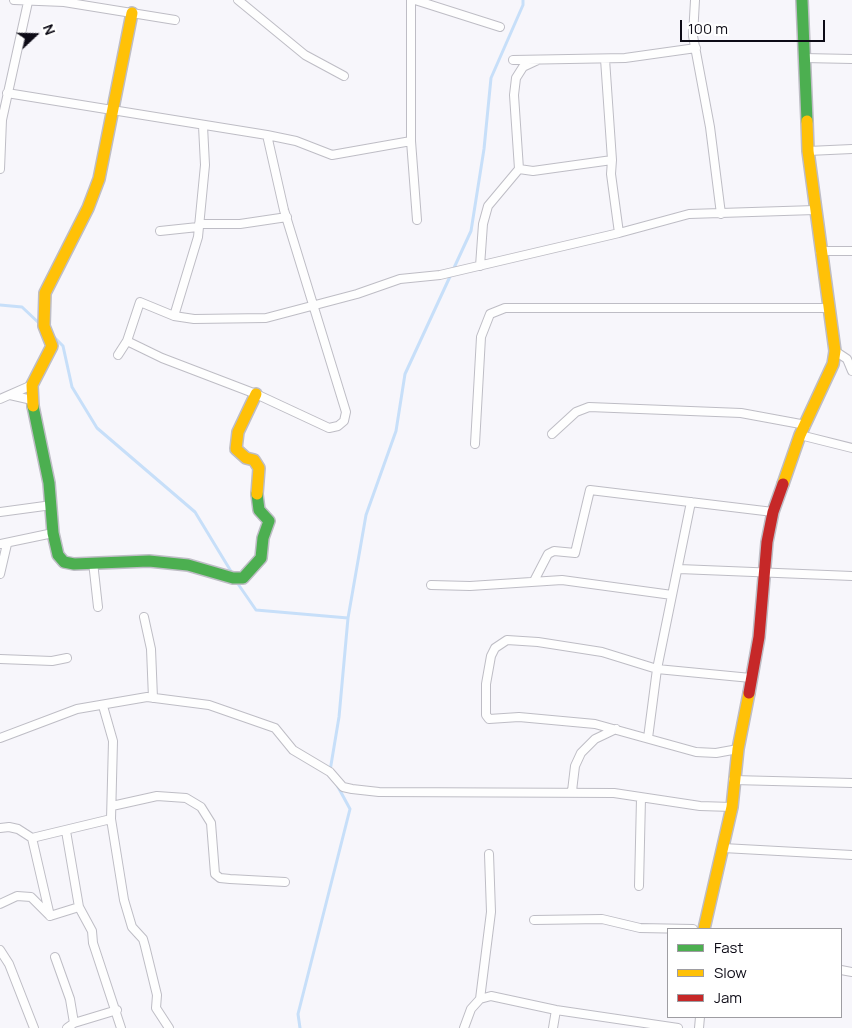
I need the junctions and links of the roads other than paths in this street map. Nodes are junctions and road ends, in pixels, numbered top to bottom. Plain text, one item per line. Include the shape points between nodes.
1 (14, 0) edge
2 (238, 0) edge
3 (411, 0) edge
4 (415, 0) edge
5 (695, 0) edge
6 (802, 0) edge
7 (64, 1) edge
8 (28, 2) junction
9 (132, 13) junction
10 (175, 20) dead end
11 (500, 27) dead end
12 (696, 48) junction
13 (804, 58) junction
14 (605, 59) junction
15 (852, 59) edge
16 (513, 60) dead end
17 (538, 60) junction
18 (344, 76) dead end
19 (4, 98) edge
20 (113, 110) junction
21 (204, 126) junction
22 (267, 135) junction
23 (411, 141) junction
24 (852, 149) edge
25 (808, 151) junction
26 (612, 160) junction
27 (0, 168) edge
28 (518, 169) junction
29 (815, 210) junction
30 (721, 214) junction
31 (287, 217) junction
32 (417, 220) dead end
33 (199, 225) junction
34 (160, 231) dead end
35 (619, 233) junction
36 (820, 250) junction
37 (852, 251) edge
38 (480, 266) junction
39 (312, 306) junction
40 (828, 308) junction
41 (174, 316) junction
42 (127, 341) junction
43 (835, 350) junction
44 (118, 355) dead end
45 (852, 371) edge
46 (32, 385) junction
47 (256, 394) junction
48 (10, 395) junction
49 (0, 399) edge
50 (32, 400) junction
51 (803, 430) junction
52 (552, 434) dead end
53 (475, 444) dead end
54 (852, 448) edge
55 (691, 502) junction
56 (52, 505) junction
57 (0, 512) edge
58 (773, 512) junction
59 (53, 533) junction
60 (3, 544) edge
61 (93, 562) junction
62 (679, 569) junction
63 (765, 573) junction
64 (0, 574) edge
65 (852, 576) edge
66 (534, 581) junction
67 (431, 585) dead end
68 (672, 595) junction
69 (98, 607) dead end
70 (144, 617) dead end
71 (67, 658) dead end
72 (0, 659) edge
73 (657, 669) junction
74 (751, 678) junction
75 (153, 698) junction
76 (103, 706) junction
77 (616, 729) junction
78 (0, 738) edge
79 (648, 738) junction
80 (738, 749) junction
81 (733, 780) junction
82 (852, 783) edge
83 (572, 791) junction
84 (641, 798) junction
85 (112, 806) junction
86 (732, 807) junction
87 (111, 820) junction
88 (0, 828) edge
89 (66, 831) junction
90 (32, 838) junction
91 (723, 848) junction
92 (489, 854) dead end
93 (852, 855) edge
94 (285, 882) dead end
95 (639, 886) dead end
96 (0, 904) edge
97 (79, 907) junction
98 (50, 916) junction
99 (534, 920) dead end
100 (704, 928) edge
101 (667, 929) edge
102 (0, 950) edge
103 (55, 957) dead end
104 (480, 999) junction
105 (117, 1010) junction
106 (556, 1010) junction
107 (74, 1023) junction
108 (34, 1028) edge
109 (67, 1028) edge
110 (121, 1028) edge
111 (169, 1028) edge
112 (464, 1028) edge
113 (553, 1028) edge
114 (678, 1028) edge

1 - 8 street
2 - 18 street via 305,55
3 - 23 street
4 - 11 street
5 - 12 street via 693,36
6 - 13 street
7 - 8 street
7 - 9 street
8 - 19 street via 20,46
9 - 10 street
9 - 20 street
12 - 14 street
12 - 30 street
13 - 15 street
13 - 25 street
14 - 17 street
14 - 26 street
16 - 17 street
17 - 28 street via 523,67 516,78
19 - 20 street
19 - 27 street
20 - 21 street
20 - 46 street via 99,179 45,293 44,326 52,346
21 - 22 street
21 - 33 street via 205,165
22 - 23 street via 309,145 332,155
22 - 31 street
23 - 32 street
24 - 25 street
25 - 29 street
26 - 28 street via 533,171
26 - 35 street
28 - 38 street via 488,206 483,224
29 - 30 street
29 - 36 street
30 - 35 street via 688,214
31 - 33 street via 240,224
31 - 39 street
33 - 34 street
33 - 41 street via 191,264
35 - 38 street
36 - 37 street
36 - 40 street
38 - 39 street via 440,276 400,279
39 - 41 street via 266,318 194,319
39 - 47 street via 346,412 344,421 329,428
40 - 43 street
40 - 53 street via 504,308 490,314 481,337
41 - 42 street via 140,302
42 - 44 street
42 - 47 street via 205,376
43 - 45 street via 847,359
43 - 51 street via 834,364
46 - 48 street
46 - 50 street
47 - 61 street via 238,432 236,449 254,460 258,468 257,501 259,510 269,521 262,538 262,558 257,567 243,578 233,578 188,565 149,561
48 - 49 street
48 - 50 street
50 - 56 street
51 - 52 street via 741,413 589,407 576,412
51 - 54 street
51 - 58 street
55 - 58 street
55 - 62 street
55 - 66 street via 590,490 575,553 554,551 548,554
56 - 57 street
56 - 59 street
58 - 63 street
59 - 60 street
59 - 61 street via 58,555 64,562
60 - 64 street
61 - 69 street
62 - 63 street
62 - 68 street
63 - 65 street
63 - 74 street via 759,637
66 - 67 street via 470,586
66 - 68 street via 591,582
68 - 73 street
70 - 75 street via 151,649
71 - 72 street via 52,661
73 - 74 street
73 - 77 street via 602,652 538,642 507,640 496,648 491,656 486,684 486,715 490,719 519,716
73 - 79 street
74 - 80 street
75 - 76 street
75 - 83 street via 209,705 275,728 293,750 330,772 344,787 352,789 379,792
76 - 78 street via 77,710
76 - 85 street via 113,741
77 - 79 street
77 - 83 street via 595,739 581,753 575,766
79 - 80 street via 696,752
80 - 81 street
81 - 82 street
81 - 86 street
83 - 84 street
84 - 86 street
84 - 95 street
85 - 87 street
85 - 94 street via 157,796 186,798 201,806 211,823 215,874 220,878
86 - 91 street
87 - 89 street
87 - 111 street via 124,900 132,927 145,946 157,995 156,1008
88 - 90 street via 18,829
89 - 90 street
89 - 97 street
90 - 98 street
91 - 93 street
91 - 100 street
92 - 104 street via 491,912
96 - 98 street via 17,896 31,896
97 - 98 street
97 - 105 street via 92,931 93,943
99 - 101 street via 602,919 640,928
102 - 108 street via 9,964
103 - 107 street via 70,999
104 - 106 street via 491,996
104 - 112 street via 471,1009
105 - 107 street
105 - 110 street
106 - 113 street
106 - 114 street
107 - 109 street

